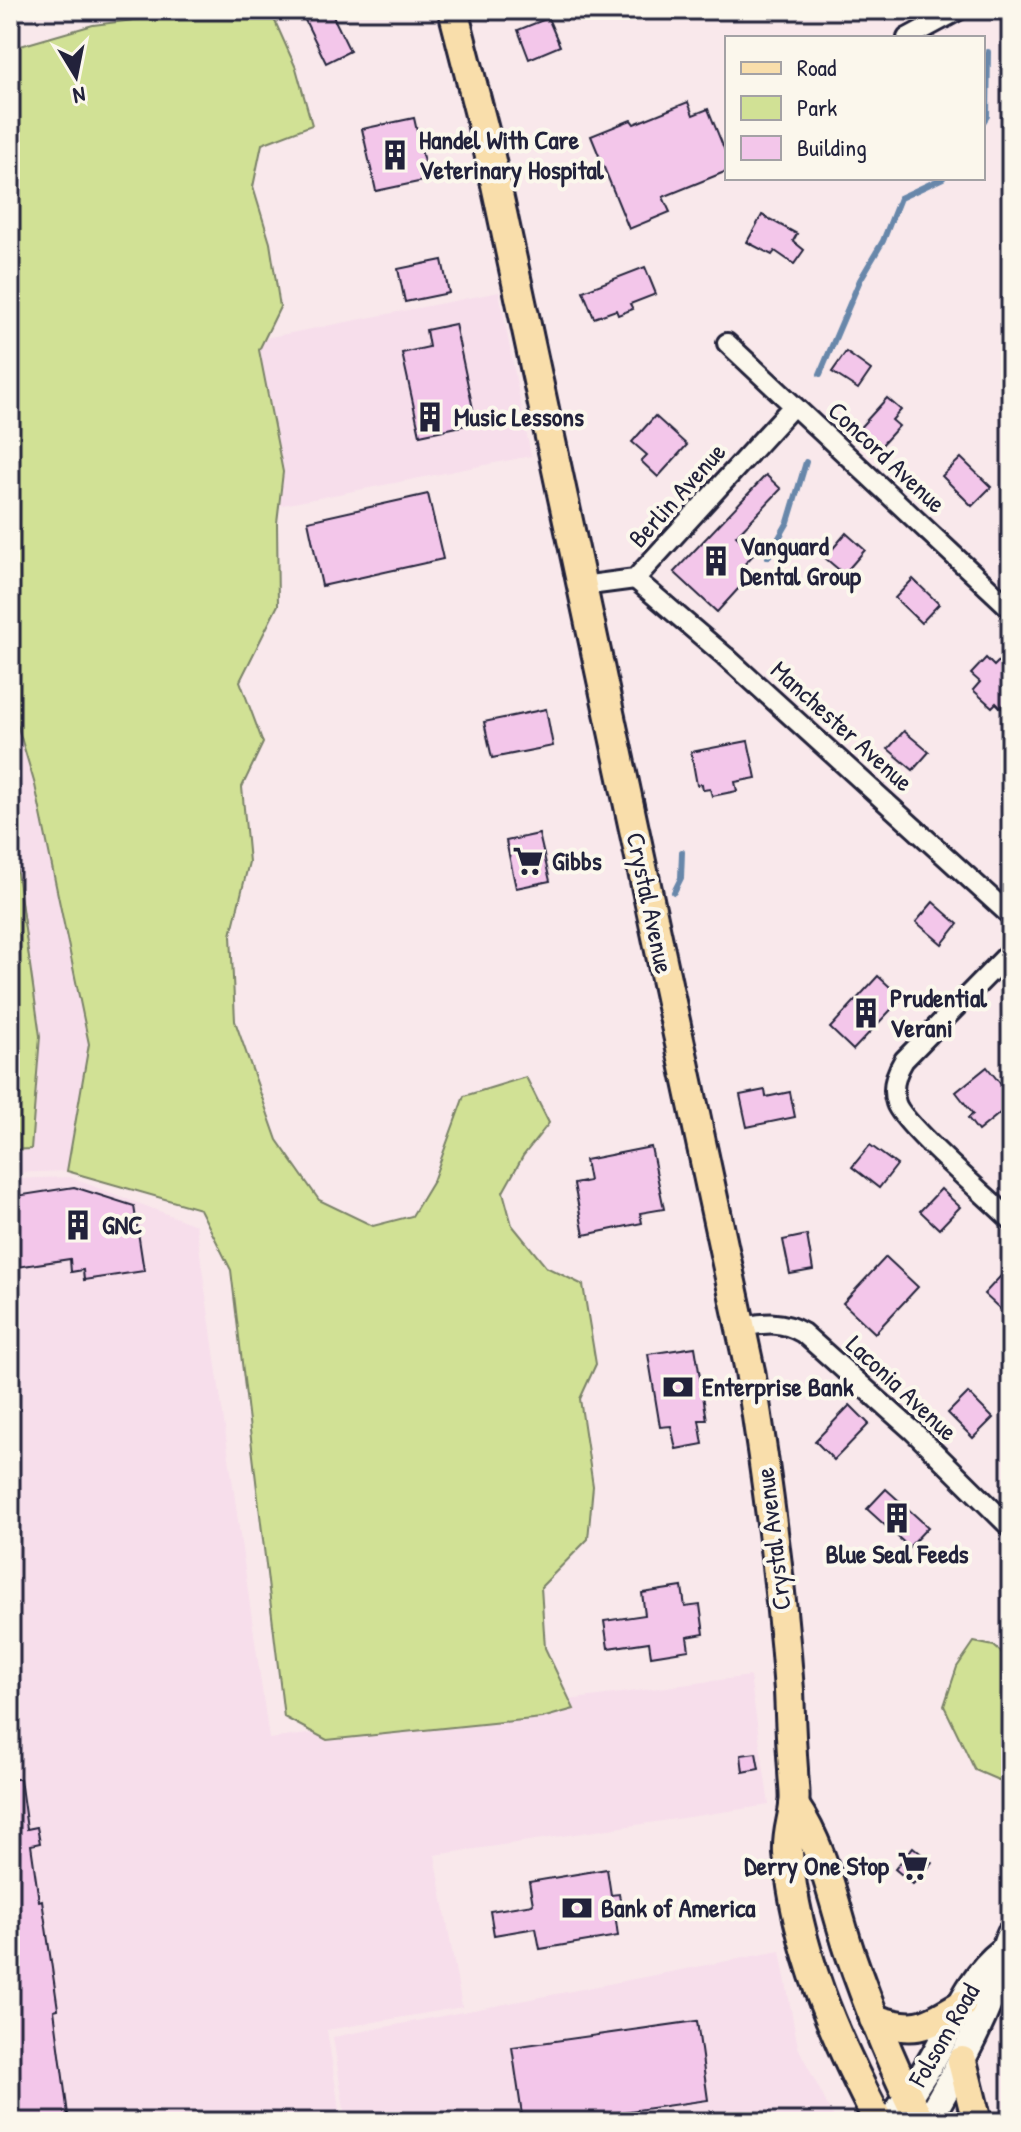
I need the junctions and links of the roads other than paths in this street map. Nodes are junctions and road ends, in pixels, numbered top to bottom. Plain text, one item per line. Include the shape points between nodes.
1 (453, 10) edge
2 (959, 10) edge
3 (911, 36) edge
4 (727, 343) dead end
5 (793, 406) junction
6 (635, 579) junction
7 (582, 586) junction
8 (1011, 609) edge
9 (1011, 916) edge
10 (1011, 951) edge
11 (1011, 1220) edge
12 (741, 1327) junction
13 (1011, 1528) edge
14 (794, 1805) junction
15 (1006, 1943) edge
16 (961, 2005) junction
17 (874, 2019) junction
18 (962, 2061) junction
19 (914, 2109) edge
20 (879, 2122) edge
21 (891, 2122) edge
22 (927, 2122) edge
23 (977, 2122) edge

1 - 7 main road, Crystal Avenue
2 - 3 street
4 - 5 street, Concord Avenue
5 - 6 street, Berlin Avenue
5 - 8 street, Concord Avenue
6 - 7 street, Berlin Avenue
6 - 9 street, Manchester Avenue
7 - 12 main road, Crystal Avenue
10 - 11 street via 904,1060 894,1091 909,1123
12 - 13 street, Laconia Avenue via 774,1322 803,1333
12 - 14 main road, Crystal Avenue via 774,1537
14 - 17 main road, Crystal Avenue via 817,1844
14 - 20 main road, Crystal Avenue via 788,1853 805,1942 837,2039
15 - 16 street, Folsom Road
15 - 18 street, Folsom Road via 991,1997
16 - 17 main road via 917,2027
16 - 19 street, Folsom Road
17 - 19 main road, Crystal Avenue
18 - 22 street, Folsom Road
18 - 23 main road
19 - 21 street, Folsom Road

